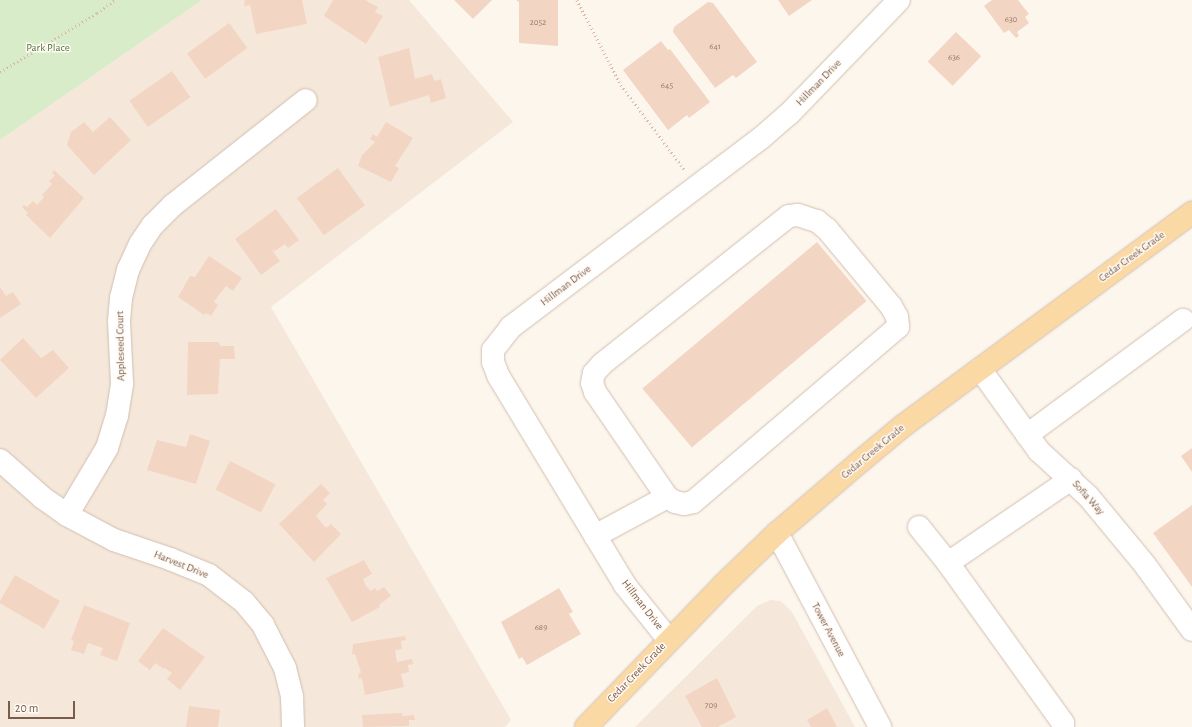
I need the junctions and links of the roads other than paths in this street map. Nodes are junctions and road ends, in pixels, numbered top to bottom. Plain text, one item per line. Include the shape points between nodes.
1 (899, 0) edge
2 (306, 100) dead end
3 (1192, 213) edge
4 (1183, 320) dead end
5 (980, 369) junction
6 (1027, 435) junction
7 (0, 460) edge
8 (1071, 479) junction
9 (668, 497) junction
10 (67, 515) junction
11 (919, 527) dead end
12 (777, 533) junction
13 (595, 536) junction
14 (948, 563) junction
15 (1192, 630) edge
16 (669, 640) junction
17 (293, 727) edge
18 (586, 727) edge
19 (880, 727) edge
20 (1063, 727) edge

1 - 13 street, Hillman Drive via 789,114 510,327 493,350 493,362 498,375
2 - 10 street, Appleseed Court via 174,205 153,225 140,244 128,270 121,298 119,321 122,383 117,416 107,448
3 - 5 main road, Cedar Creek Grade
4 - 6 street
5 - 6 street, Sofia Way
5 - 12 main road, Cedar Creek Grade via 904,425
6 - 8 street, Sofia Way via 1039,451
7 - 10 street, Harvest Drive via 43,498
8 - 14 street
8 - 15 street, Sofia Way via 1145,565
9 - 9 street via 684,504 693,502 894,332 898,322 891,306 827,228 804,216 789,216 594,373 592,383 595,392
9 - 13 street
10 - 17 street, Harvest Drive via 114,540 209,575 244,602 263,625 285,668 292,697
11 - 14 street
12 - 16 main road, Cedar Creek Grade
12 - 19 street, Tower Avenue
13 - 16 street, Hillman Drive via 625,585
14 - 20 street via 1063,723
16 - 18 main road, Cedar Creek Grade

